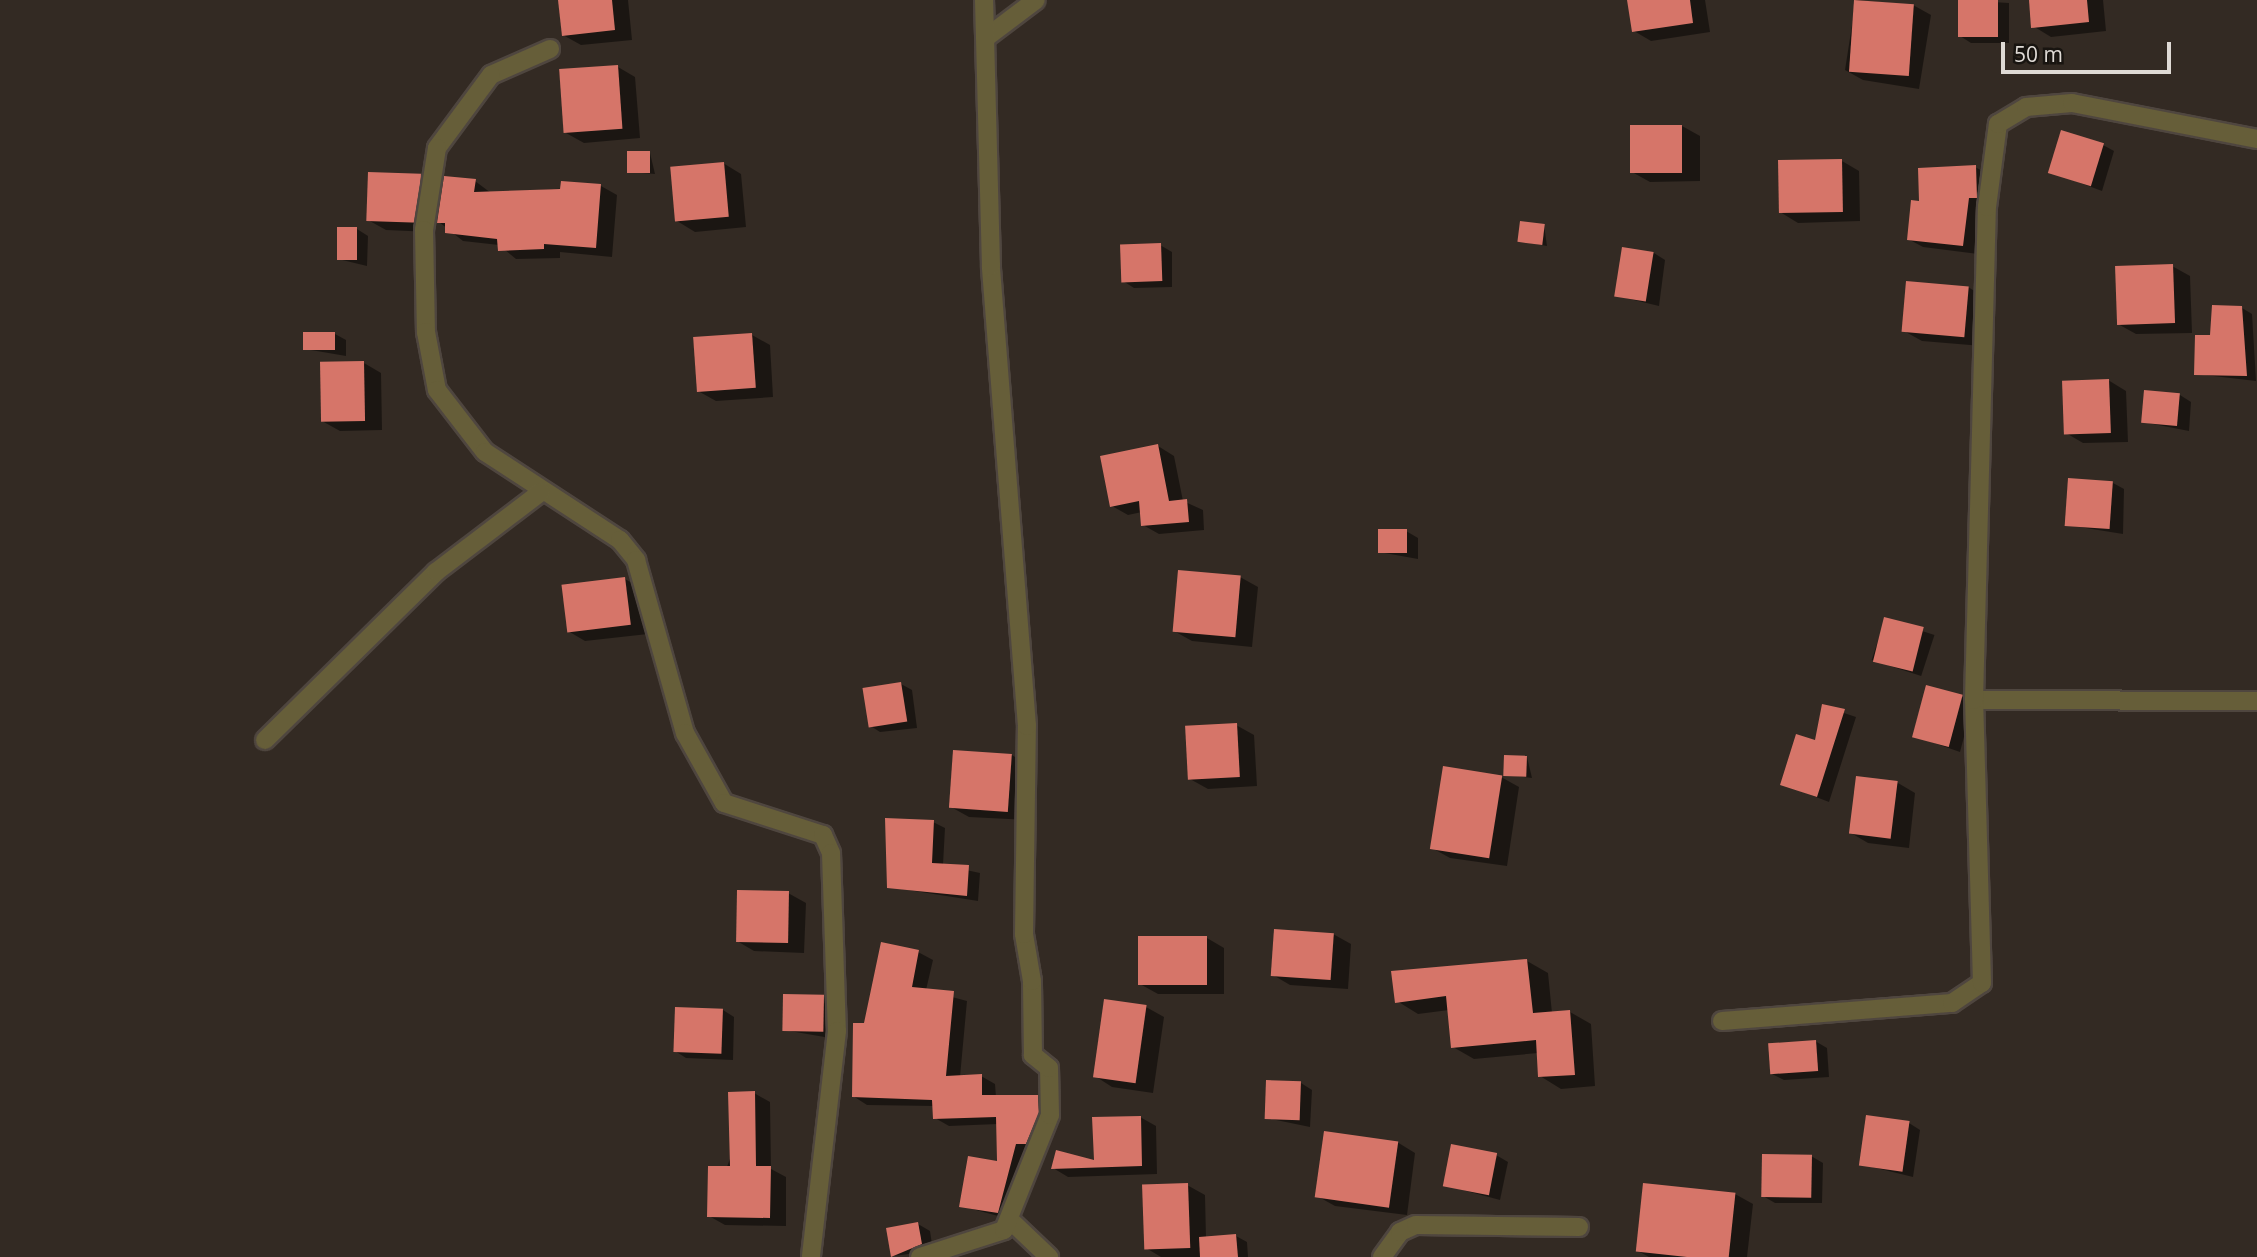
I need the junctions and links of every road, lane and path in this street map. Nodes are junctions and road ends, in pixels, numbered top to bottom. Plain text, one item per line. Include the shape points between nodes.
1 (984, 0) edge
2 (1036, 0) edge
3 (987, 37) junction
4 (550, 49) dead end
5 (2257, 139) edge
6 (541, 492) junction
7 (1974, 700) junction
8 (2257, 701) edge
9 (265, 740) dead end
10 (1722, 1021) dead end
11 (1010, 1220) junction
12 (1578, 1227) dead end
13 (811, 1257) edge
14 (920, 1257) edge
15 (1049, 1257) edge
16 (1382, 1257) edge

1 - 3 street
2 - 3 street
3 - 11 street via 991,266 1027,726 1024,934 1032,981 1033,1055 1049,1068 1045,1135 1026,1165
4 - 6 street via 491,75 446,127 432,164 425,230 426,332 438,390 485,452
5 - 7 street via 2072,103 2026,107 1998,124 1987,207
6 - 9 street via 436,572
6 - 13 street via 620,540 636,560 685,733 724,803 822,835 831,853 837,1031
7 - 8 street
7 - 10 street via 1982,983 1952,1003
11 - 14 street via 985,1238
11 - 15 street
12 - 16 street via 1416,1225 1400,1232

